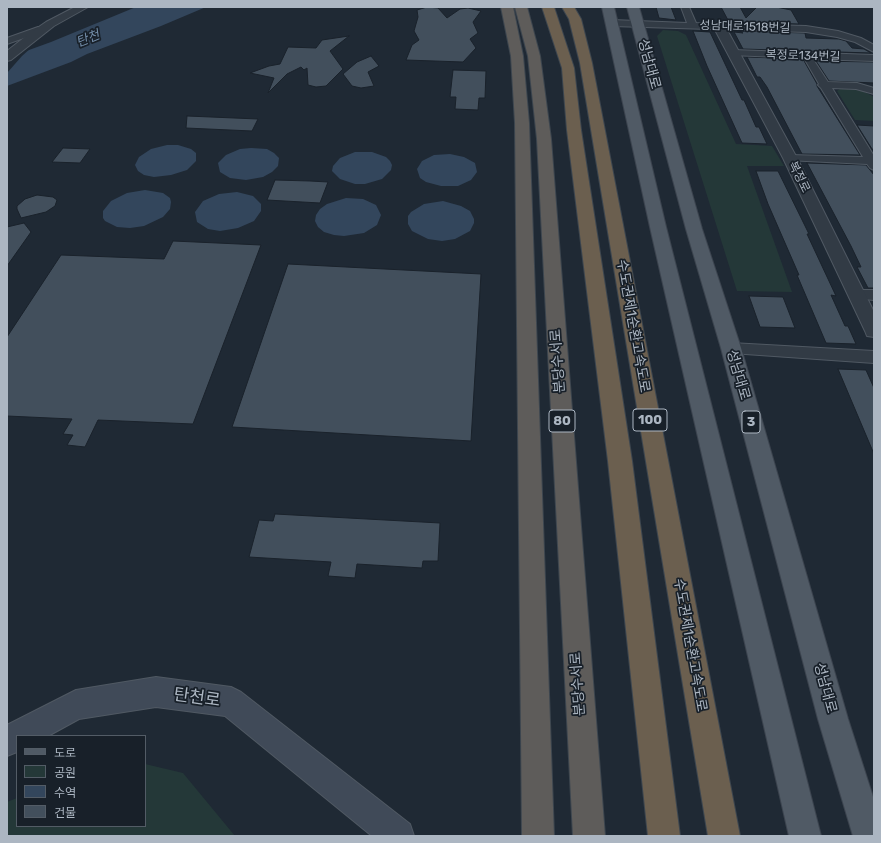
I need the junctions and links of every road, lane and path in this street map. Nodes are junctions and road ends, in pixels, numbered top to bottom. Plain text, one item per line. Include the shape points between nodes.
1 (83, 7) edge
2 (507, 7) edge
3 (521, 7) edge
4 (548, 7) edge
5 (568, 7) edge
6 (686, 7) edge
7 (610, 15) edge
8 (636, 16) edge
9 (693, 26) junction
10 (719, 26) junction
11 (38, 30) dead end
12 (7, 40) edge
13 (874, 49) edge
14 (733, 53) junction
15 (807, 56) junction
16 (7, 57) edge
17 (874, 58) edge
18 (823, 85) junction
19 (874, 91) edge
20 (790, 158) junction
21 (873, 163) edge
22 (857, 295) junction
23 (874, 295) edge
24 (874, 331) edge
25 (731, 348) junction
26 (874, 357) edge
27 (18, 735) edge
28 (16, 736) edge
29 (7, 741) edge
30 (398, 836) edge
31 (538, 836) edge
32 (589, 836) edge
33 (664, 836) edge
34 (724, 836) edge
35 (805, 836) edge
36 (869, 836) edge

1 - 16 street via 34,35
2 - 31 highway, 분당수서로 / 80 via 517,56 522,123
3 - 32 highway, 분당수서로 / 80 via 534,56 544,140
4 - 33 highway, 수도권제1순환고속도로 / 100 via 568,68 574,130 620,461
5 - 34 highway, 수도권제1순환고속도로 / 100 via 575,19 586,62
6 - 9 street
7 - 8 street, 성남대로1518번길
7 - 35 main road, 성남대로 via 659,234
8 - 9 street, 성남대로1518번길
8 - 25 main road, 성남대로 / 3 via 694,230
9 - 10 street, 성남대로1518번길
10 - 13 street, 성남대로1518번길 via 806,29 838,34 858,40
10 - 14 street, 복정로
11 - 12 street
14 - 15 street, 복정로134번길
14 - 20 street, 복정로
15 - 17 street, 복정로134번길
15 - 18 street
18 - 19 street via 857,86
18 - 21 street
20 - 21 street
20 - 22 street, 복정로
22 - 23 street
22 - 24 street, 복정로
25 - 26 street
25 - 36 main road, 성남대로 / 3 via 833,719
27 - 30 main road, 탄천로 via 76,705 156,692 231,702
28 - 29 main road, 탄천로

